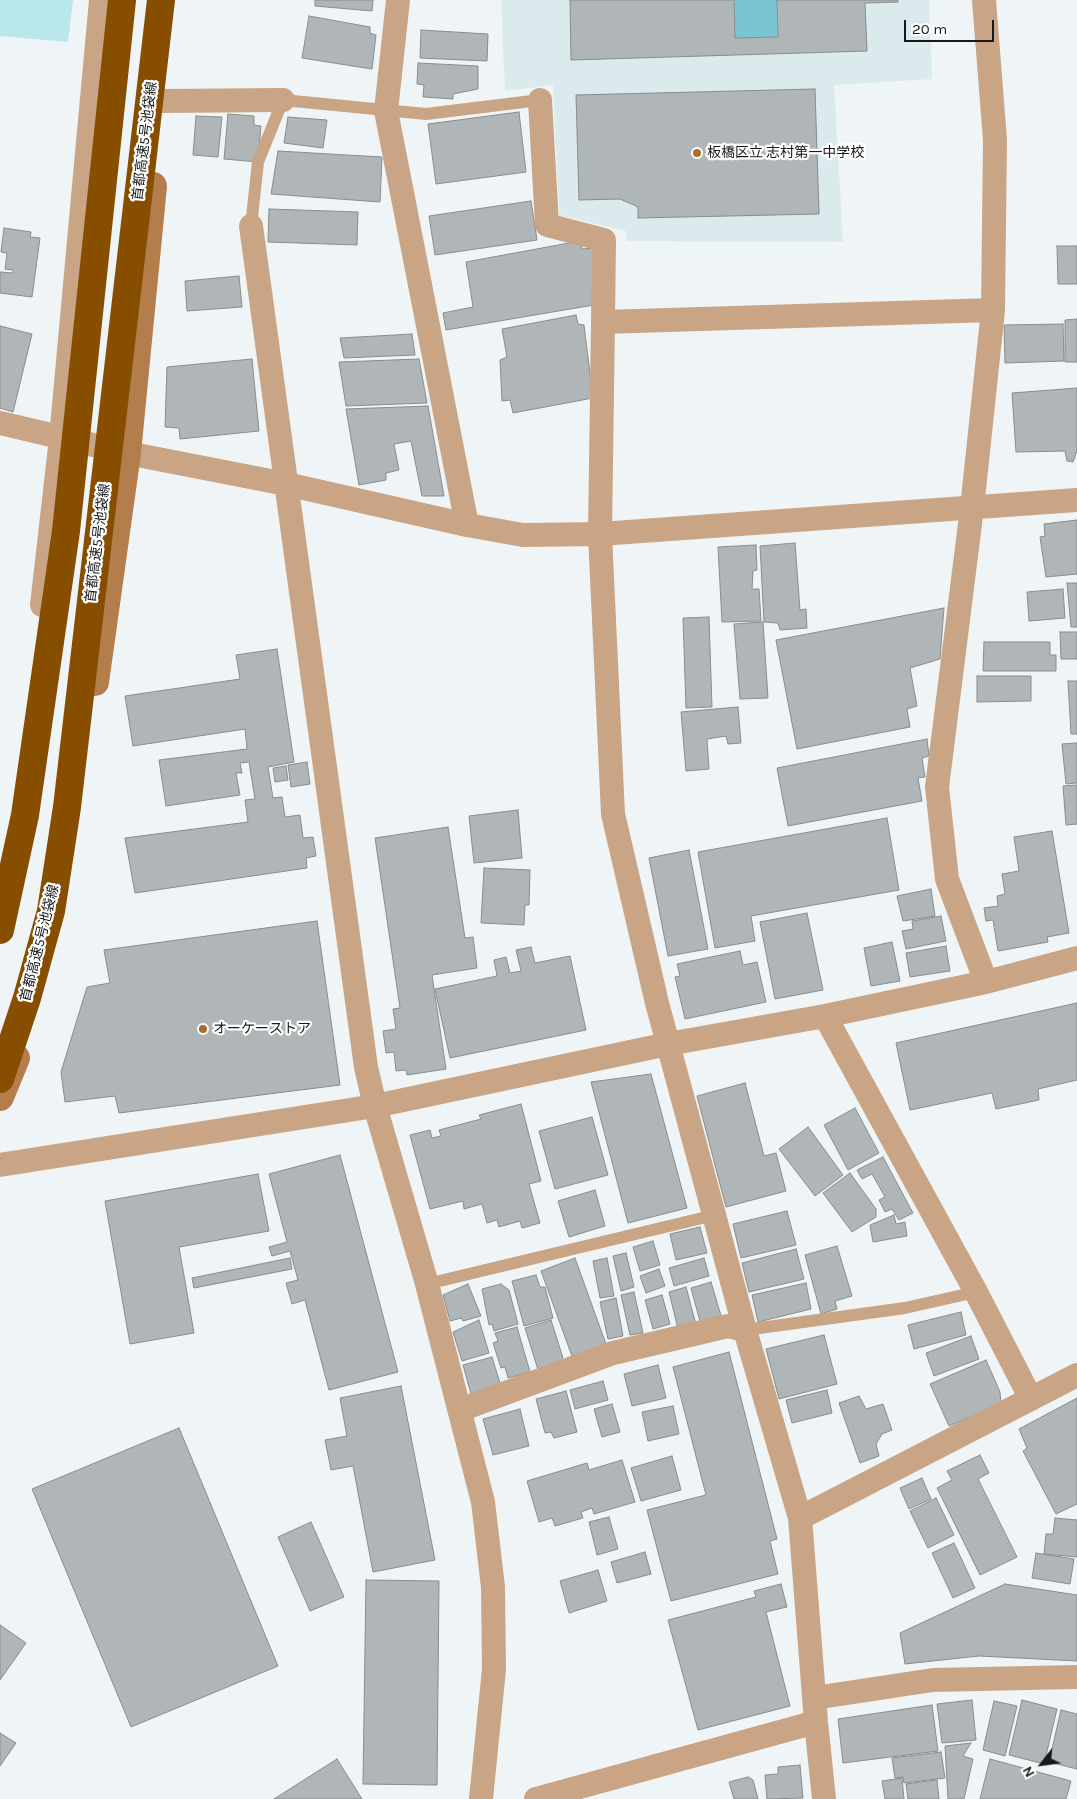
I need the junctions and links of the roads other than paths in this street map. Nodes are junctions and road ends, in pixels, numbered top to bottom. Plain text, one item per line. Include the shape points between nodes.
1 (101, 0) edge
2 (122, 0) edge
3 (161, 0) edge
4 (170, 0) edge
5 (398, 0) edge
6 (984, 0) edge
7 (283, 100) junction
8 (540, 100) joint
9 (161, 101) junction
10 (386, 112) junction
11 (251, 226) joint
12 (993, 310) junction
13 (603, 322) junction
14 (0, 423) edge
15 (61, 438) junction
16 (126, 453) junction
17 (286, 484) junction
18 (1077, 500) edge
19 (972, 508) junction
20 (467, 525) junction
21 (600, 534) junction
22 (0, 897) edge
23 (0, 930) edge
24 (1077, 958) edge
25 (986, 982) junction
26 (825, 1016) junction
27 (668, 1044) junction
28 (0, 1079) edge
29 (0, 1098) edge
30 (375, 1106) junction
31 (0, 1165) edge
32 (716, 1215) junction
33 (427, 1284) junction
34 (976, 1292) junction
35 (745, 1330) junction
36 (1077, 1375) edge
37 (1031, 1399) junction
38 (460, 1410) junction
39 (800, 1518) junction
40 (1077, 1677) edge
41 (814, 1698) junction
42 (816, 1722) junction
43 (481, 1799) edge
44 (536, 1799) edge
45 (824, 1799) edge

1 - 15 street
2 - 23 highway, bridge via 66,531 25,814
3 - 28 highway, 首都高速5号池袋線, bridge via 67,807 51,911 28,998
4 - 9 street
5 - 10 street
6 - 12 street via 995,140
7 - 9 street
7 - 10 lane
7 - 11 lane via 258,162
8 - 10 lane via 426,114
8 - 13 street via 547,225 604,240
9 - 16 street
10 - 20 street
11 - 17 street
12 - 13 street
12 - 19 street
13 - 21 street
14 - 15 street
15 - 16 street
15 - 22 street via 26,751
16 - 17 street
16 - 29 street via 70,857 50,956
17 - 20 street
17 - 30 street via 366,1067
18 - 19 street
19 - 21 street
19 - 25 street via 936,787 947,879
20 - 21 street via 523,535
21 - 27 street via 613,814
24 - 25 street
25 - 26 street
26 - 27 street
26 - 34 street
27 - 30 street
27 - 32 street
30 - 31 street
30 - 33 street
32 - 33 lane
32 - 35 street
33 - 38 street
34 - 35 lane via 905,1308
34 - 37 street
35 - 38 street via 728,1326 613,1353
35 - 39 street
36 - 37 street
37 - 39 street
38 - 43 street via 483,1502 493,1587 494,1669
39 - 41 street
40 - 41 street via 933,1680
41 - 42 street
42 - 44 street
42 - 45 street

